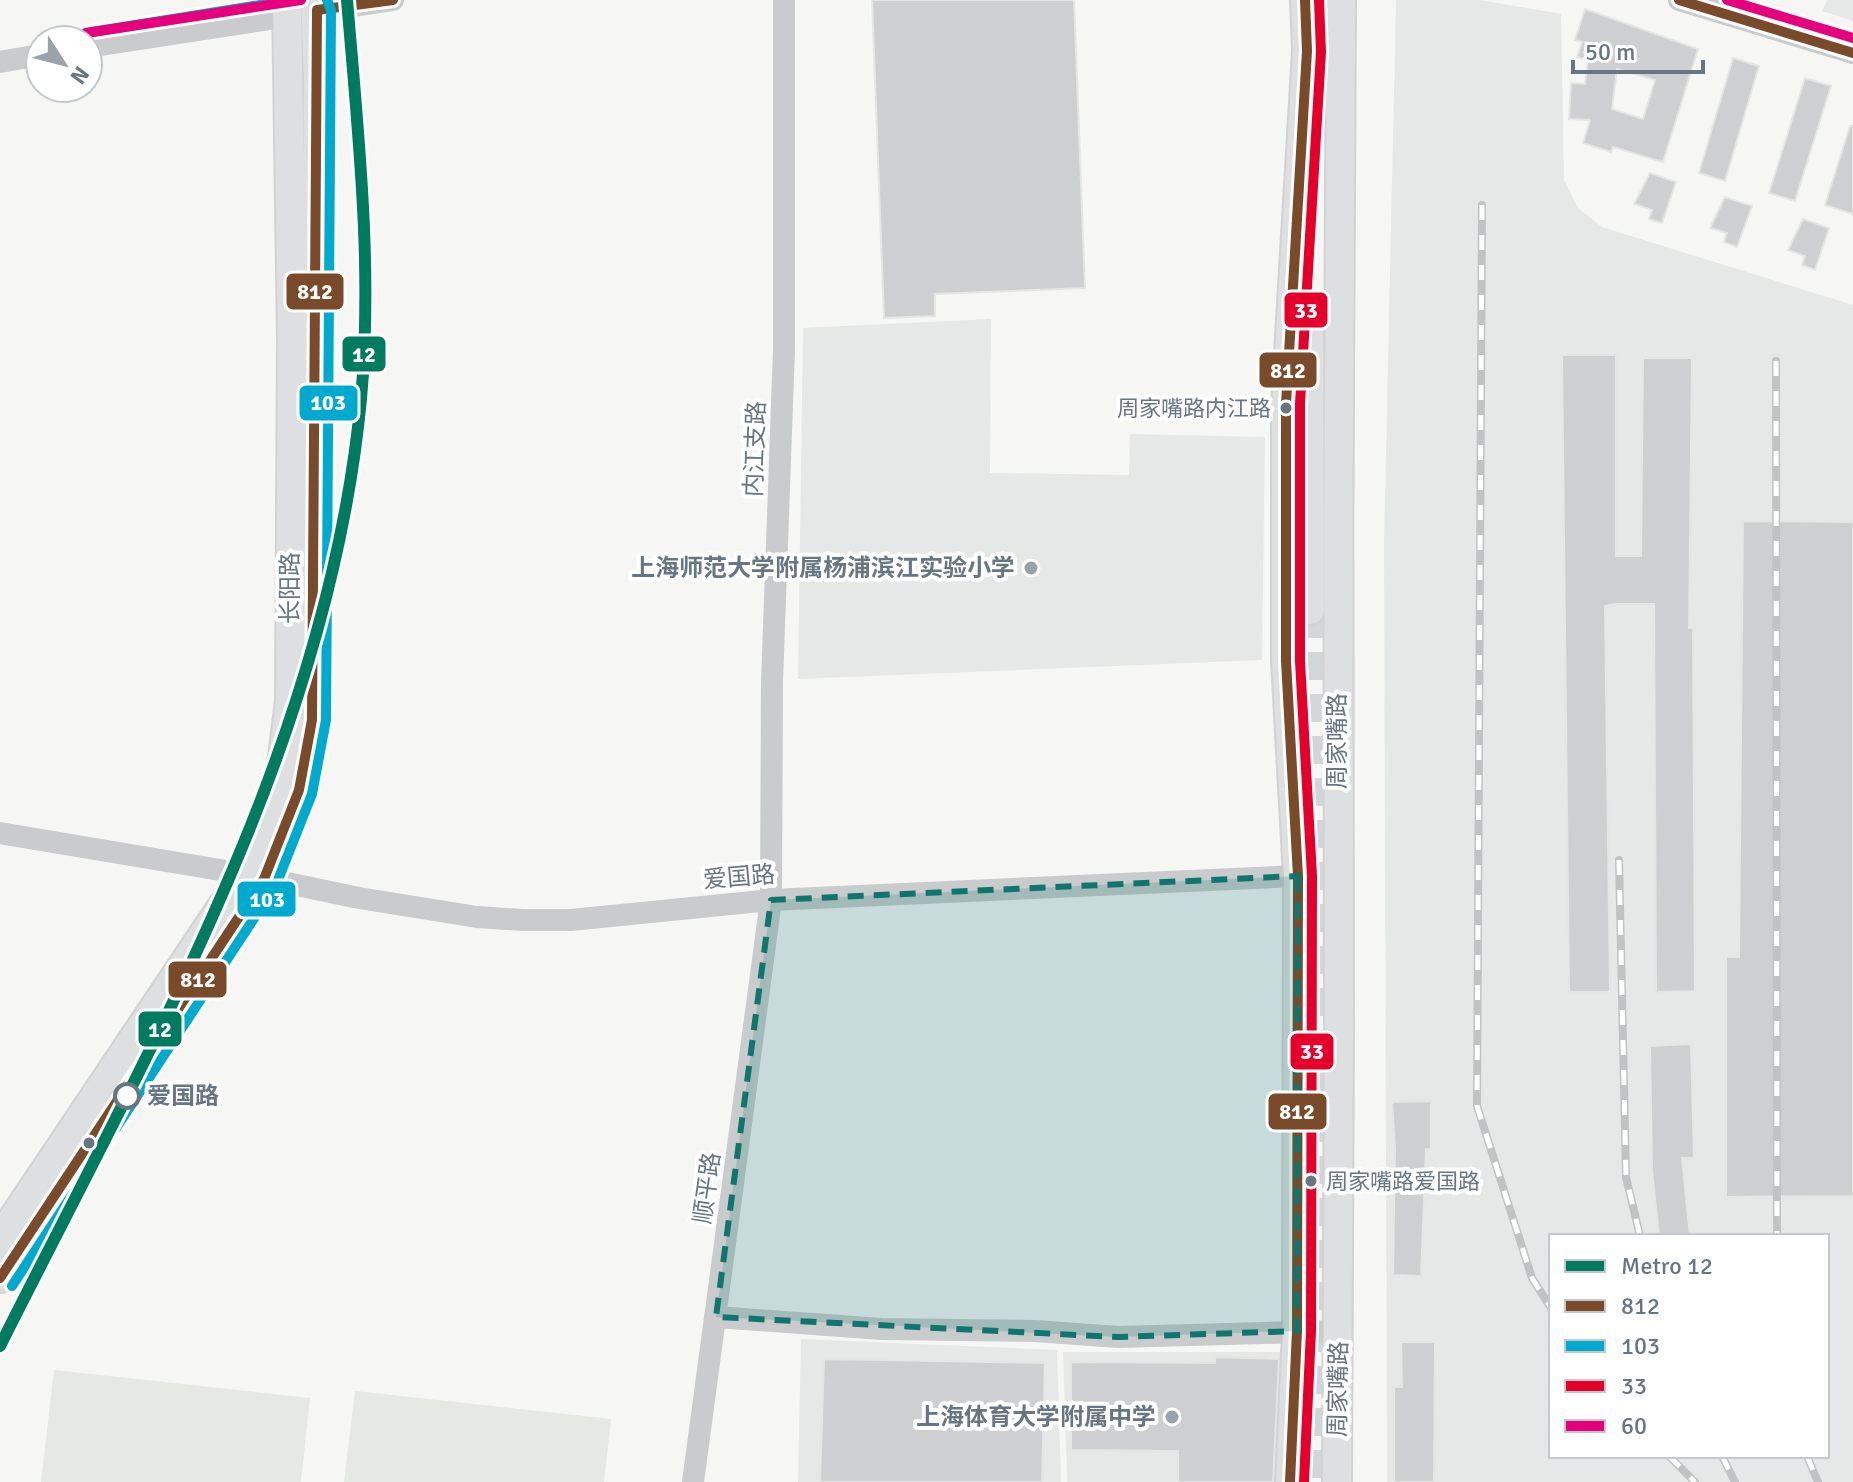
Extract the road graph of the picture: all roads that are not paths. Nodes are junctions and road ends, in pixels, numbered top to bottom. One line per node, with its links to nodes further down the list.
1 (393, 0): 6 (street)
2 (784, 0): 17 (street, 内江支路)
3 (1305, 0): 9 (main road, 周家嘴路)
4 (1341, 0): 13 (main road, 周家嘴路)
5 (1679, 0): 10 (street)
6 (316, 5): 7 (street); 15 (main road, 长阳路)
7 (287, 7): 8 (street); 15 (main road, 长阳路)
8 (104, 44)
9 (1307, 51): 13 (main road); 16 (main road, 周家嘴路)
10 (1853, 53)
11 (24, 58): 12 (street)
12 (0, 62)
13 (1324, 615): 20 (main road); 23 (main road, 周家嘴路)
14 (0, 833): 15 (street, 爱国路)
15 (254, 876): 17 (street, 爱国路); 18 (main road, 长阳路); 19 (main road, 长阳路)
16 (1298, 876): 17 (street, 爱国路); 22 (main road, 周家嘴路)
17 (771, 900): 21 (street, 顺平路)
18 (0, 1238)
19 (0, 1278)
20 (1325, 1297)
21 (716, 1317): 22 (street); 24 (street, 顺平路)
22 (1297, 1331): 23 (street); 25 (main road, 周家嘴路)
23 (1339, 1331): 26 (main road, 周家嘴路)
24 (693, 1482)
25 (1290, 1482)
26 (1337, 1482)

